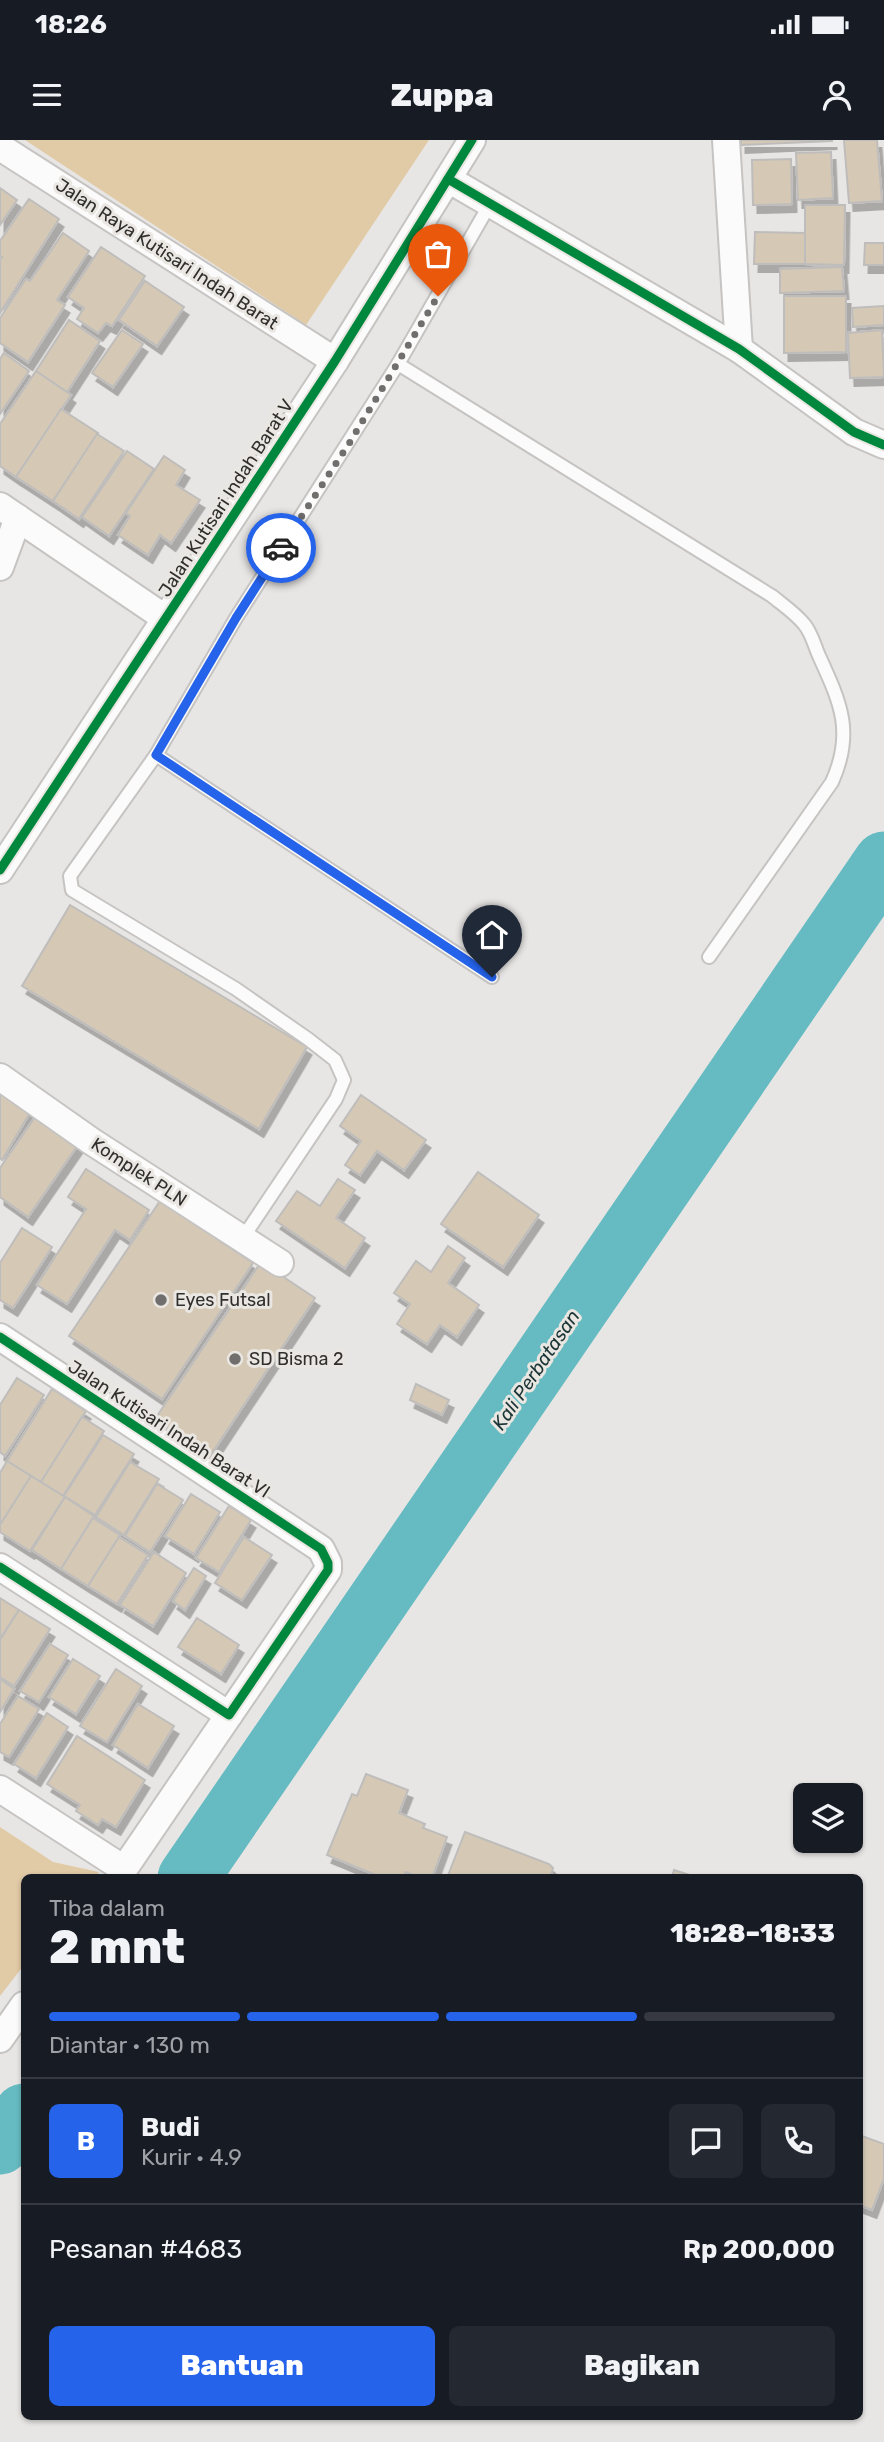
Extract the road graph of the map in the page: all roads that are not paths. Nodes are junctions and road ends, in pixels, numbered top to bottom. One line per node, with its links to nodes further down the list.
1 (472, 140): 4 (street, Jalan Kutisari Indah Barat V)
2 (726, 140): 6 (street)
3 (0, 147): 7 (street, Jalan Raya Kutisari Indah Barat)
4 (448, 179): 5 (street); 7 (street, Jalan Kutisari Indah Barat V)
5 (490, 204): 6 (street); 8 (lane)
6 (739, 349): 9 (street)
7 (335, 361): 12 (street, Jalan Kutisari Indah Barat V)
8 (398, 363): 13 (lane); 15 (lane)
9 (884, 445)
10 (9, 512): 11 (street); 12 (street)
11 (0, 566)
12 (165, 618): 14 (street, Jalan Kutisari Indah Barat V)
13 (156, 755): 16 (lane); 18 (lane)
14 (0, 870)
15 (709, 957)
16 (492, 977)
17 (0, 1077): 18 (street, Komplek PLN)
18 (242, 1239): 19 (street, Komplek PLN)
19 (280, 1263)
20 (0, 1336): 22 (street, Jalan Kutisari Indah Barat VI)
21 (0, 1567): 22 (street)
22 (229, 1715): 24 (street)
23 (0, 1789): 24 (street)
24 (121, 1873)
25 (21, 2009): 26 (street)
26 (0, 2039)

